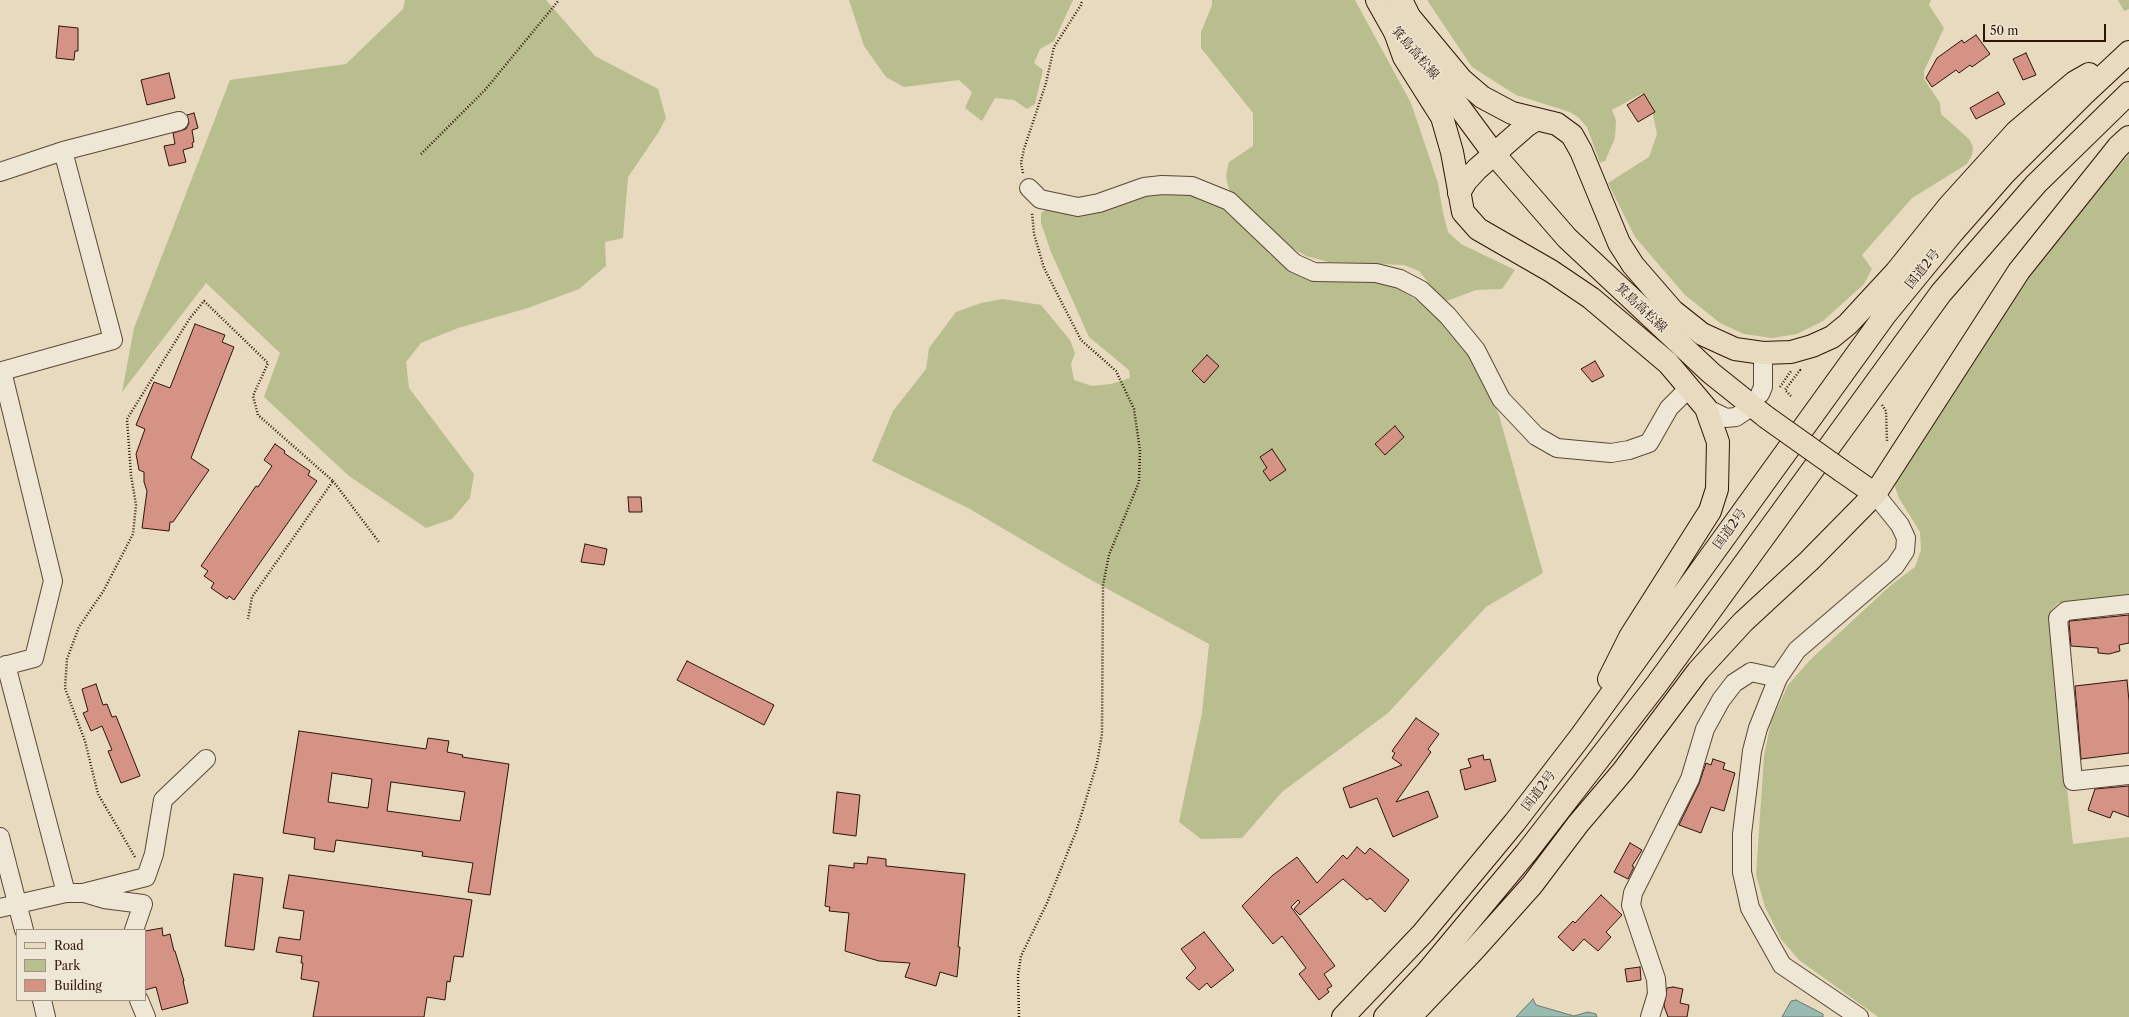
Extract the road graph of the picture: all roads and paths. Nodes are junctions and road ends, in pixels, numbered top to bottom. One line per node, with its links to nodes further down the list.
1 (559, 0): 15 (path)
2 (1082, 0): 18 (path)
3 (1377, 0): 6 (main road, 箕島高松線)
4 (1401, 0): 5 (main road, 箕島高松線)
5 (1412, 20): 9 (main road, 箕島高松線); 11 (main road)
6 (1394, 32): 9 (main road, 箕島高松線); 19 (main road)
7 (2129, 49): 20 (main road)
8 (2129, 52): 36 (main road, 国道2号)
9 (1443, 85): 16 (main road, 箕島高松線)
10 (2129, 93): 51 (main road)
11 (1537, 119): 16 (main road); 20 (main road)
12 (179, 121): 14 (street)
13 (2129, 137): 30 (main road)
14 (63, 151): 17 (street); 21 (street)
15 (421, 154)
16 (1494, 154): 19 (main road); 30 (main road, 箕島高松線, bridge)
17 (0, 172)
18 (1029, 188): 22 (street); 49 (path)
19 (1459, 193): 22 (main road)
20 (1763, 353): 23 (street)
21 (1, 367): 34 (street)
22 (1690, 387): 26 (main road)
23 (1768, 392): 24 (path)
24 (1791, 396)
25 (1882, 405): 28 (path)
26 (1706, 408): 27 (street); 36 (main road)
27 (1744, 410)
28 (1887, 447)
29 (333, 481): 31 (path); 33 (path); 40 (path)
30 (1875, 494): 35 (street); 52 (main road)
31 (379, 542)
32 (2129, 604): 38 (street)
33 (248, 619)
34 (3, 666): 41 (street)
35 (1778, 678): 53 (street); 54 (street)
36 (1581, 736): 50 (main road, 国道2号)
37 (206, 759): 40 (street)
38 (2129, 775)
39 (0, 837): 42 (street)
40 (146, 877): 41 (street)
41 (74, 893): 42 (street); 44 (street)
42 (8, 906): 43 (street)
43 (23, 929)
44 (134, 929)
45 (42, 1001): 47 (street)
46 (139, 1001): 48 (street)
47 (46, 1017)
48 (146, 1017)
49 (1019, 1017)
50 (1343, 1017)
51 (1385, 1017)
52 (1410, 1017)
53 (1650, 1017)
54 (1859, 1017)

